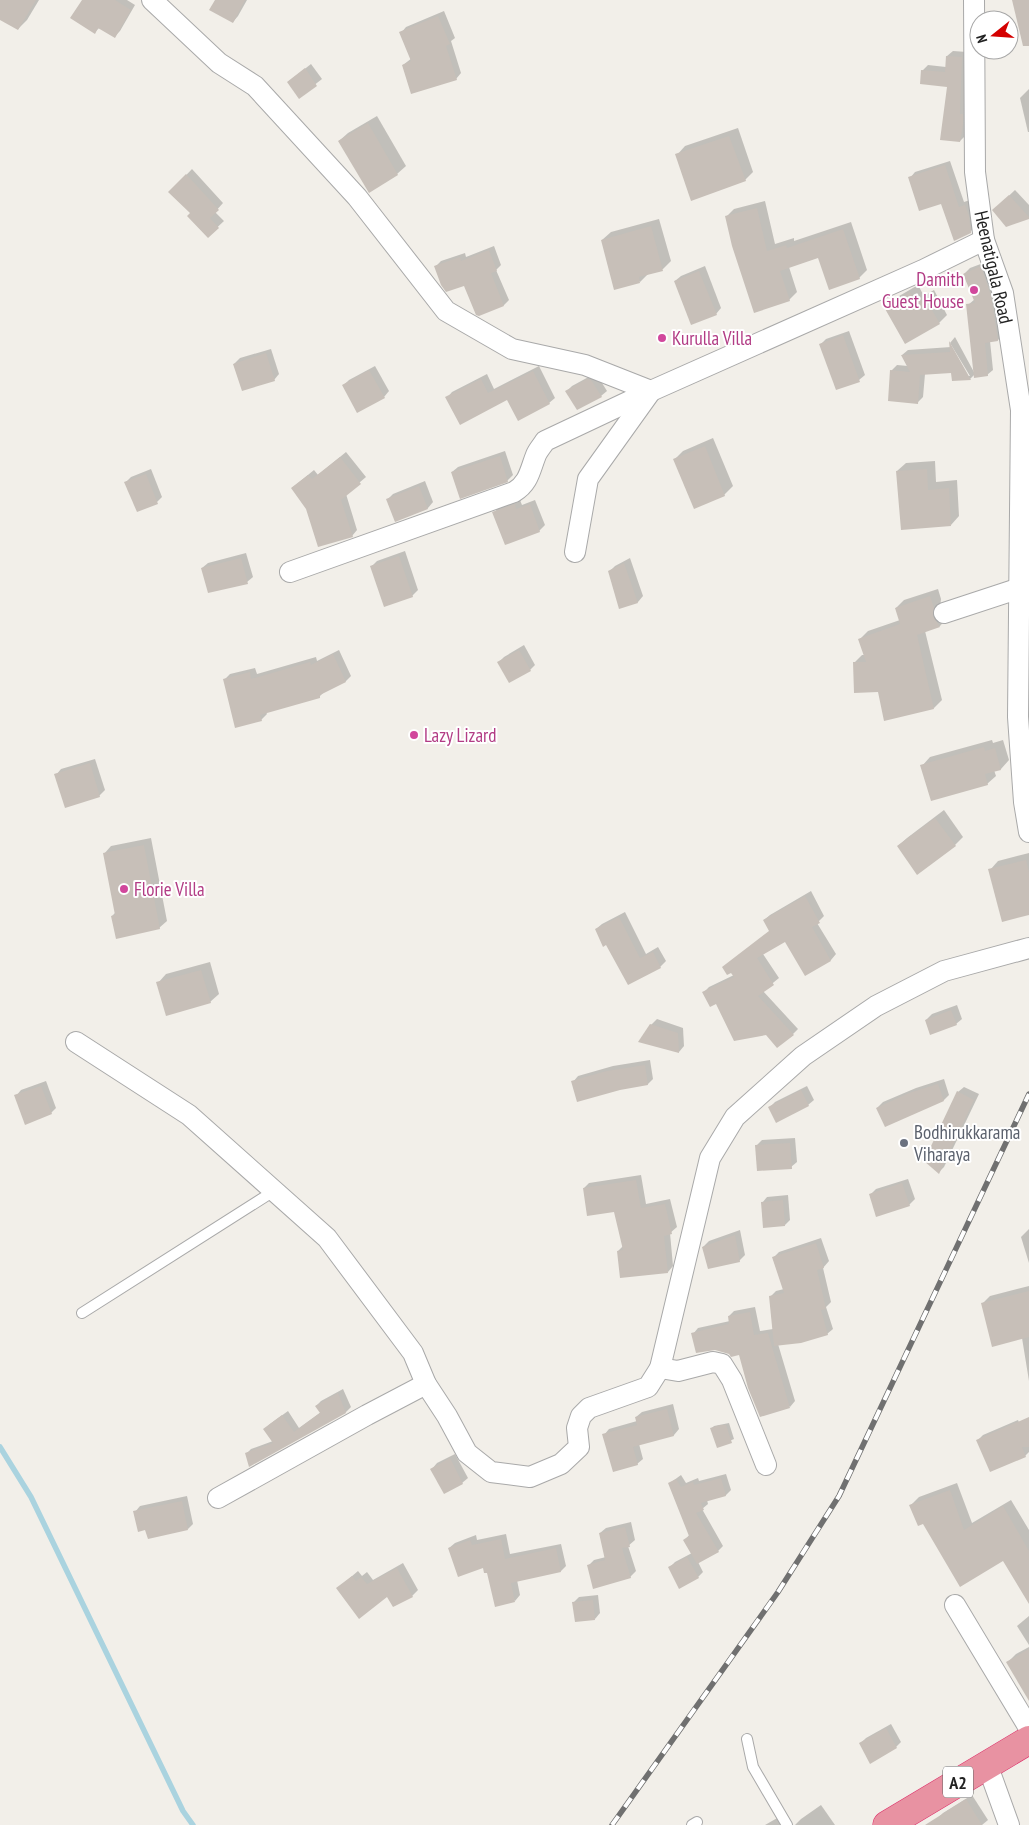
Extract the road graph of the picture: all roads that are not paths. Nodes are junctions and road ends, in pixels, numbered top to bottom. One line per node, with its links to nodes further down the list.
1 (152, 0): 4 (street)
2 (974, 0): 3 (street, Heenatigala Road)
3 (984, 240): 4 (street); 5 (street, Heenatigala Road)
4 (651, 391): 6 (street); 7 (street)
5 (1025, 409): 8 (street, Heenatigala Road)
6 (575, 552)
7 (290, 572)
8 (1020, 588): 9 (street); 10 (street, Heenatigala Road)
9 (944, 613)
10 (1029, 832)
11 (1029, 948): 15 (street)
12 (76, 1042): 13 (street)
13 (274, 1191): 14 (lane); 16 (street)
14 (82, 1314)
15 (660, 1368): 16 (street); 17 (street)
16 (426, 1384): 18 (street)
17 (766, 1465)
18 (218, 1498)
19 (955, 1605): 20 (street)
20 (1029, 1728)
21 (747, 1739): 24 (lane)
22 (1029, 1740): 23 (highway, A2)
23 (987, 1764): 25 (highway, A2); 26 (street)
24 (787, 1825)
25 (889, 1825)
26 (1009, 1825)

